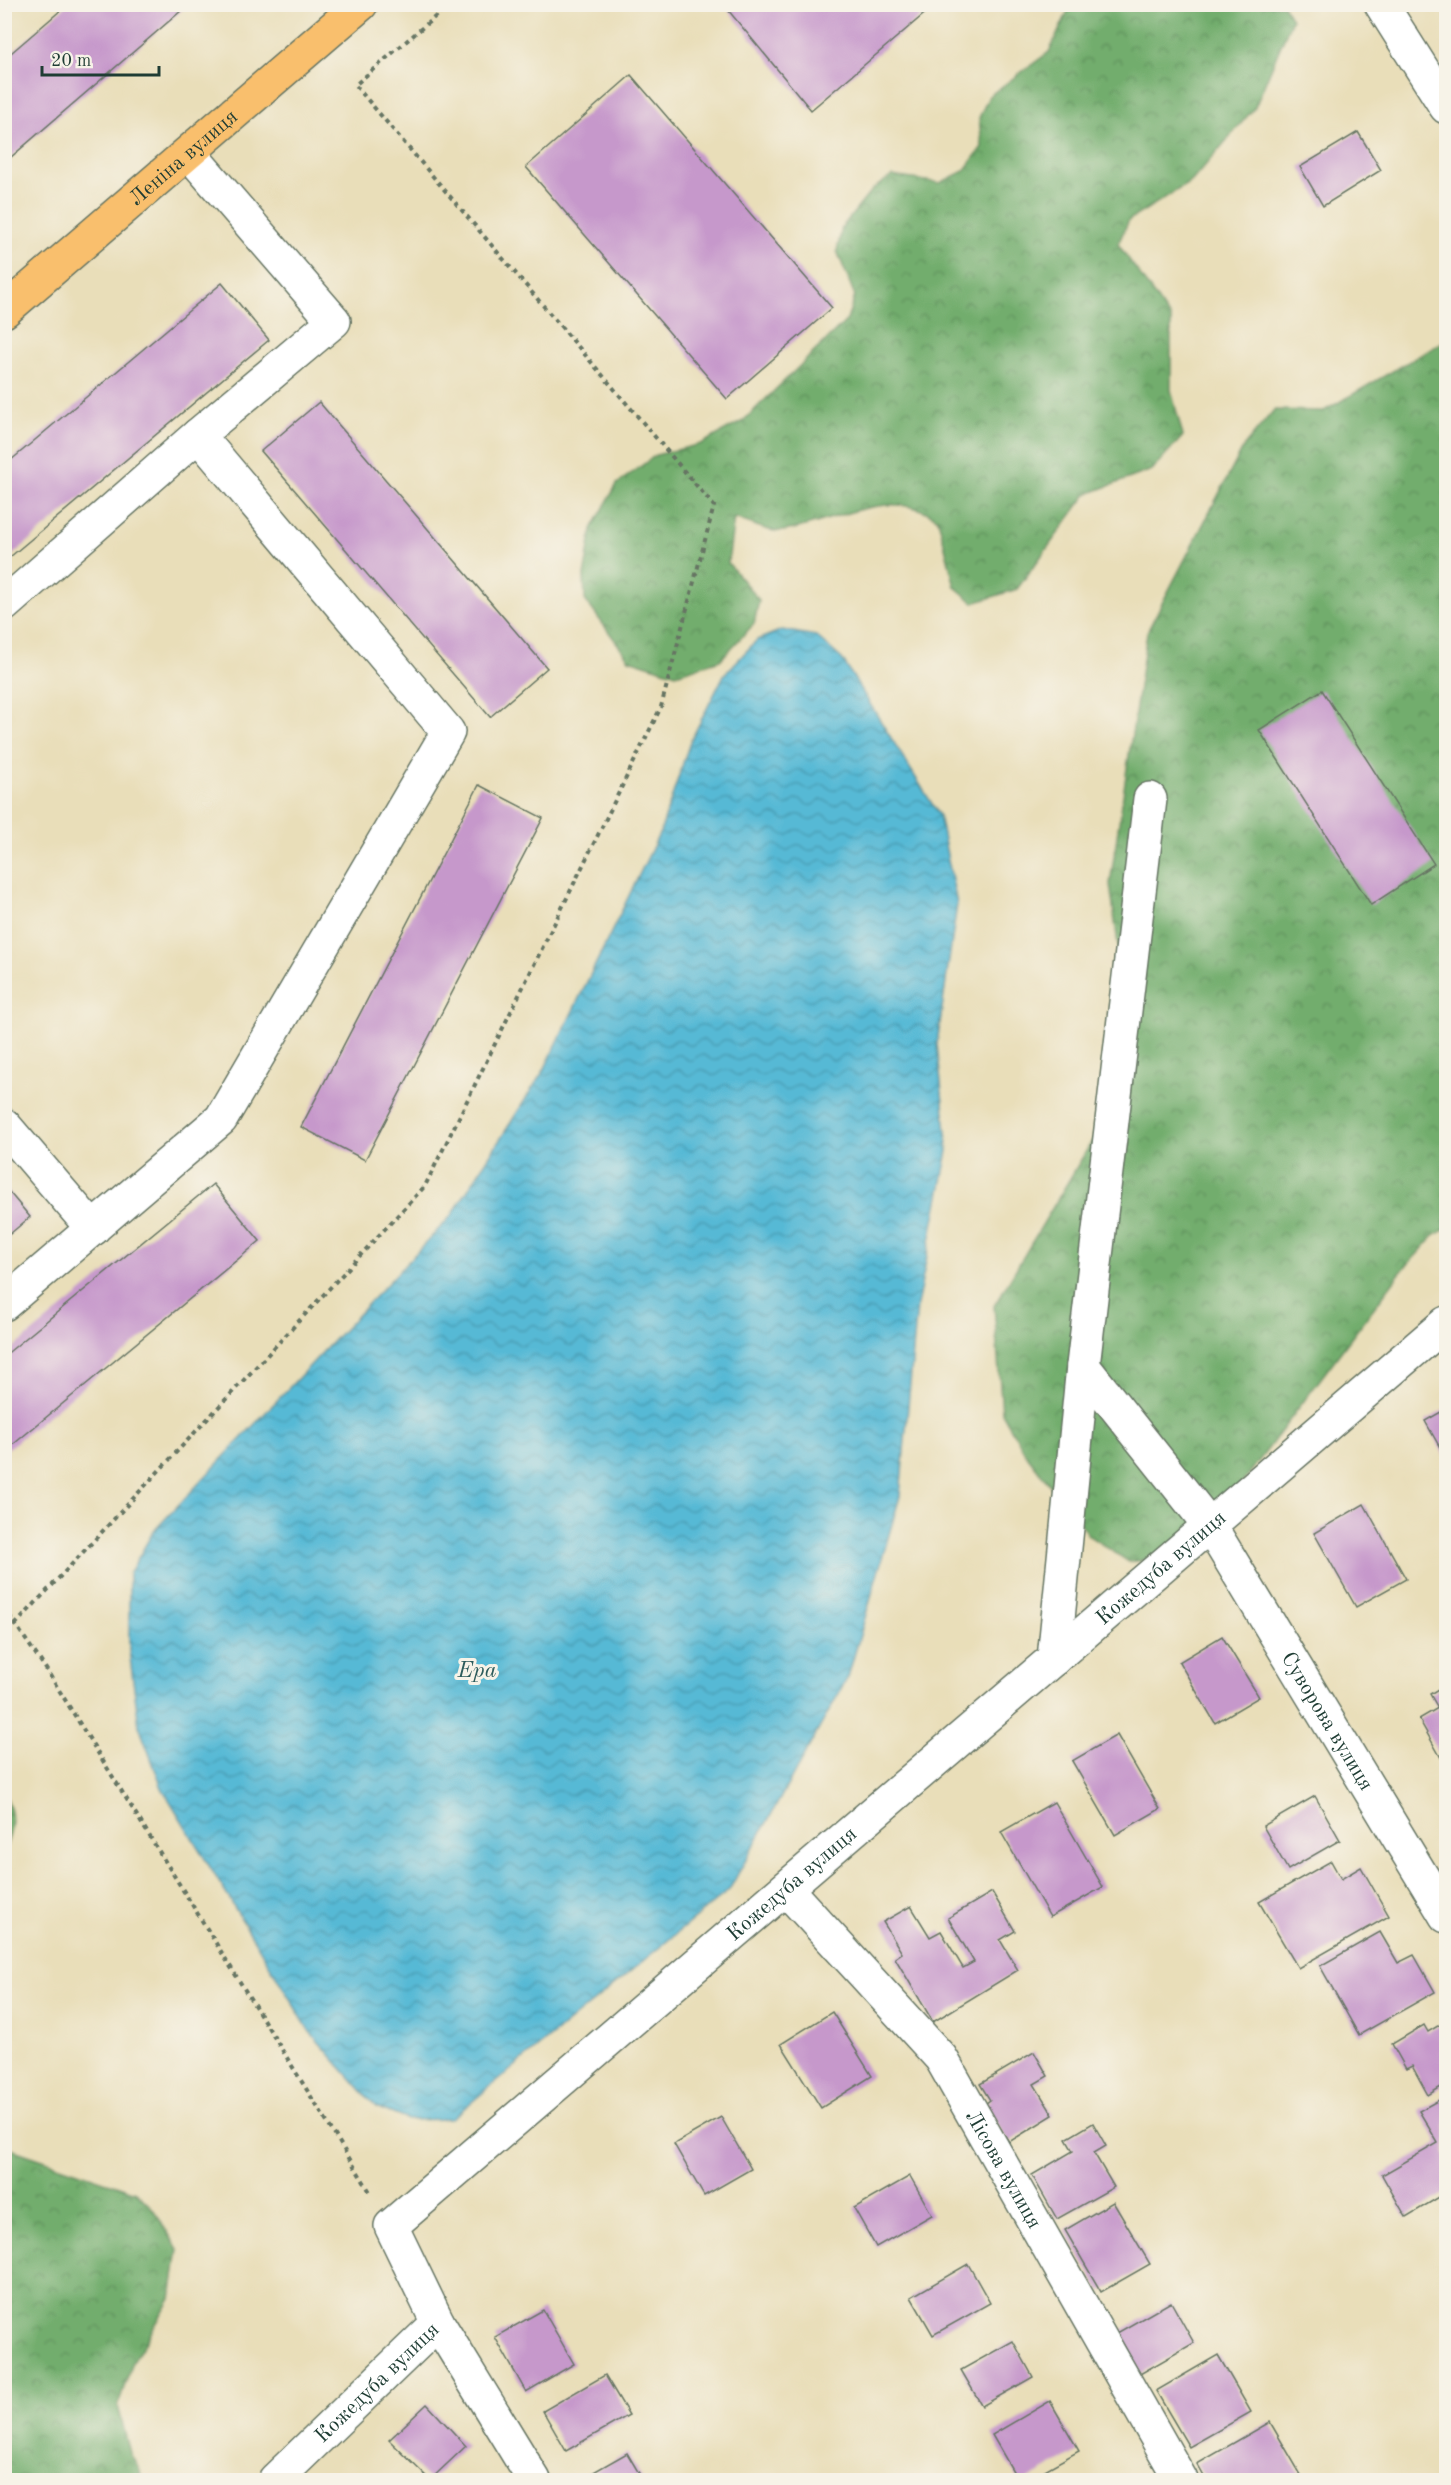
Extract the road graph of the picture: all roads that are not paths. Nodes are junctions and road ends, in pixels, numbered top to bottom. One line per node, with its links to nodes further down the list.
1 (361, 4): 4 (main road, Леніна вулиця)
2 (1381, 4): 3 (street)
3 (1446, 107)
4 (189, 153): 5 (main road, Леніна вулиця); 6 (street)
5 (4, 311)
6 (198, 435): 7 (street); 10 (street)
7 (4, 605)
8 (1150, 799): 13 (street)
9 (4, 1125): 10 (street)
10 (93, 1229): 11 (street)
11 (4, 1304)
12 (1446, 1323): 14 (street, Кожедуба вулиця)
13 (1083, 1366): 14 (street, Суворова вулиця); 15 (street)
14 (1210, 1526): 15 (street, Кожедуба вулиця); 17 (street, Суворова вулиця)
15 (1054, 1659): 16 (street, Кожедуба вулиця)
16 (786, 1889): 18 (street, Кожедуба вулиця); 21 (street, Лісова вулиця)
17 (1446, 1916)
18 (438, 2323): 19 (street, Кожедуба вулиця); 20 (street)
19 (274, 2481)
20 (534, 2481)
21 (1181, 2481)

